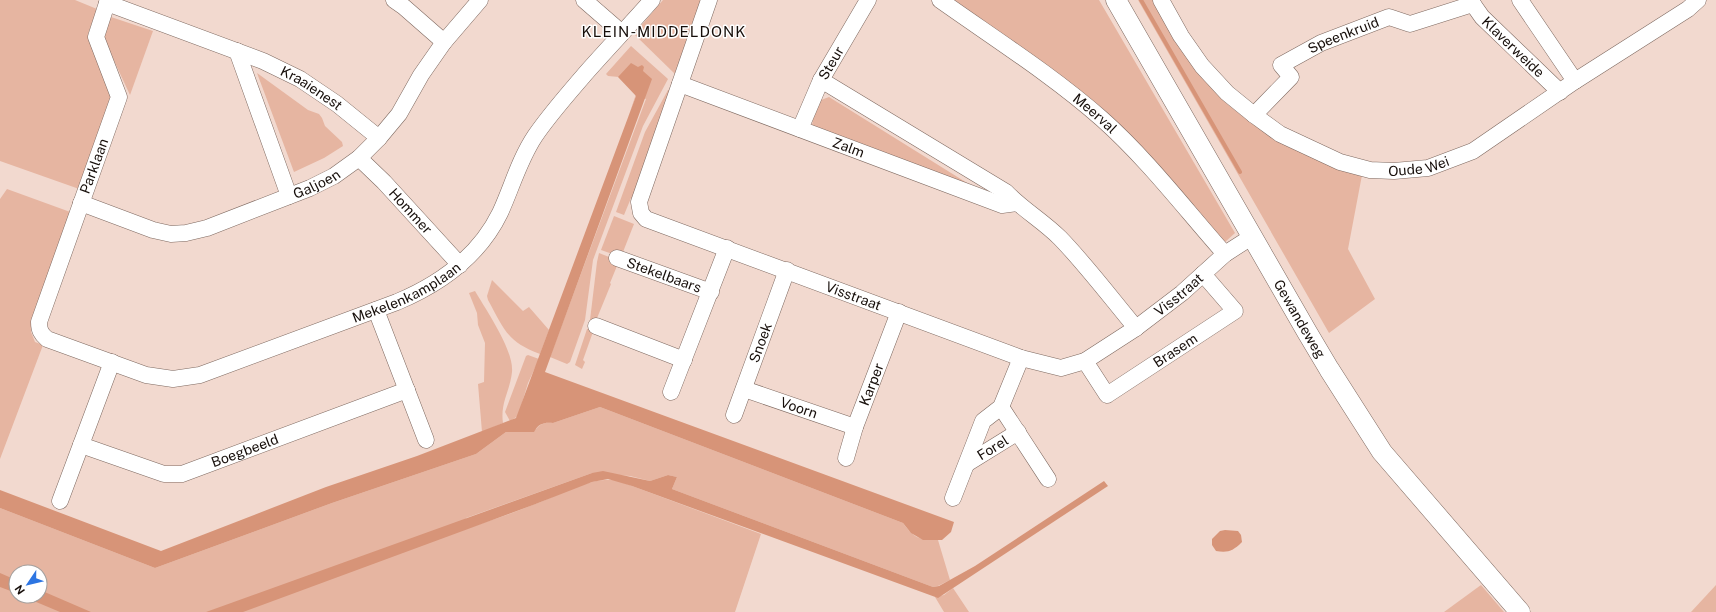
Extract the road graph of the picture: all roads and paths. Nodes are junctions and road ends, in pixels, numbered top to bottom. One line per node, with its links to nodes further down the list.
1 (394, 0): 15 (street)
2 (480, 0): 15 (street, Galjoen)
3 (584, 0): 14 (street)
4 (652, 0): 14 (street, Mekelenkamplaan)
5 (709, 0): 19 (street, Visstraat)
6 (868, 0): 17 (street, Steur)
7 (940, 0): 30 (street, Meerval)
8 (1116, 0): 28 (street, Gewandeweg)
9 (1161, 0): 21 (street, Oude Wei)
10 (1520, 0): 18 (street, Klaverweide)
11 (1698, 0): 18 (street, Oude Wei)
12 (107, 2): 16 (street, Kraaienest); 26 (street, Parklaan)
13 (1472, 2): 20 (street, Klaverweide); 21 (street, Speenkruid)
14 (622, 33): 32 (street, Mekelenkamplaan)
15 (444, 42): 23 (street, Galjoen)
16 (237, 50): 23 (street, Kraaienest); 25 (street)
17 (821, 80): 22 (street, Steur); 27 (street)
18 (1575, 81): 20 (street, Oude Wei)
19 (680, 84): 22 (street, Zalm); 29 (street, Visstraat)
20 (1560, 92): 21 (street, Oude Wei)
21 (1254, 115)
22 (800, 129): 27 (street, Zalm)
23 (379, 138): 24 (street, Galjoen)
24 (359, 158): 25 (street, Galjoen); 32 (street, Hommer)
25 (289, 196): 26 (street, Galjoen)
26 (81, 202): 40 (street, Parklaan)
27 (1016, 203): 39 (street)
28 (1253, 236): 30 (street, Visstraat); 59 (street, Gewandeweg)
29 (727, 248): 33 (street, Visstraat); 35 (street, Stekelbaars)
30 (1225, 254): 34 (street, Visstraat)
31 (617, 258): 35 (street, Stekelbaars)
32 (460, 265): 36 (street, Mekelenkamplaan)
33 (787, 270): 37 (street, Visstraat); 45 (street, Snoek)
34 (1203, 274): 39 (street, Visstraat); 43 (street, Brasem)
35 (711, 292): 42 (street, Stekelbaars)
36 (376, 310): 44 (street, Mekelenkamplaan); 46 (street)
37 (899, 312): 41 (street, Visstraat); 50 (street, Karper)
38 (596, 326): 42 (street)
39 (1136, 328): 43 (street, Visstraat)
40 (40, 332): 44 (street, Mekelenkamplaan)
41 (1021, 358): 43 (street, Visstraat); 48 (street, Forel)
42 (684, 360): 47 (street, Stekelbaars)
43 (1085, 361)
44 (112, 362): 53 (street)
45 (744, 389): 49 (street, Snoek); 50 (street, Voorn)
46 (407, 390): 52 (street); 53 (street, Boegbeeld)
47 (671, 392)
48 (1001, 407): 51 (street, Forel); 55 (street, Forel)
49 (734, 415)
50 (855, 427): 54 (street, Karper)
51 (1018, 432): 55 (street, Forel); 56 (street, Forel)
52 (426, 440)
53 (81, 445): 58 (street)
54 (846, 458)
55 (968, 463): 57 (street, Forel)
56 (1048, 479)
57 (953, 498)
58 (60, 501)
59 (1520, 612)

